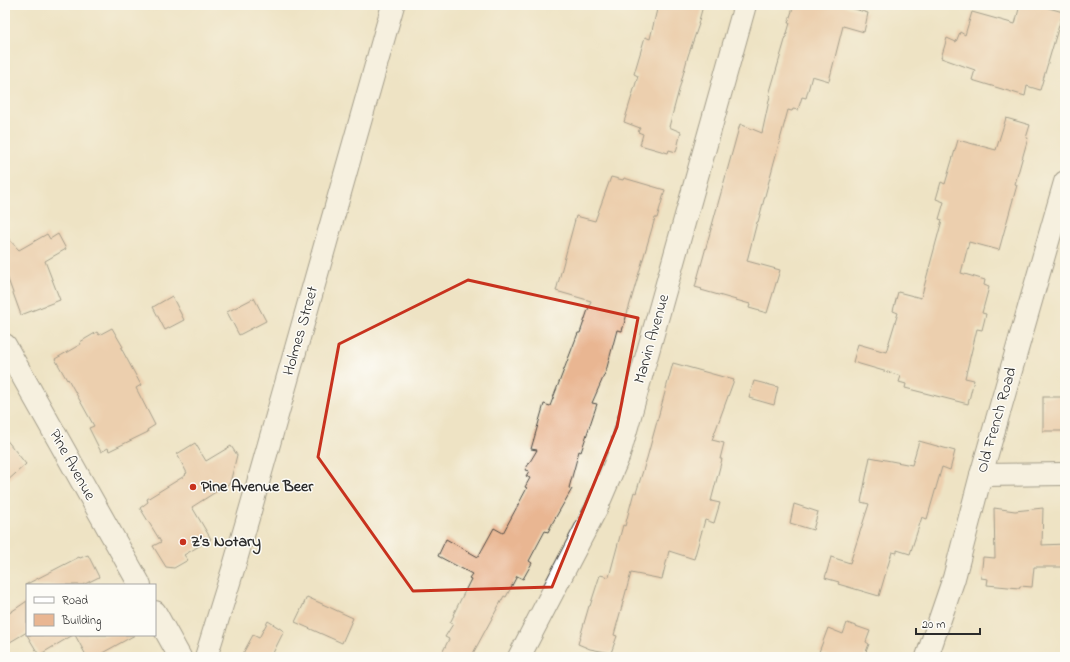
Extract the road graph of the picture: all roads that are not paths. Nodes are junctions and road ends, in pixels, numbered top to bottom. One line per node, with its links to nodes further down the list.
1 (393, 5): 10 (street, Holmes Street)
2 (745, 5): 11 (street, Marvin Avenue)
3 (1065, 182): 6 (street, Old French Road)
4 (5, 344): 7 (street, Pine Avenue)
5 (1065, 474): 6 (street)
6 (981, 475): 12 (street, Old French Road)
7 (139, 584)
8 (156, 614): 9 (street)
9 (180, 657)
10 (206, 657)
11 (519, 657)
12 (928, 657)

